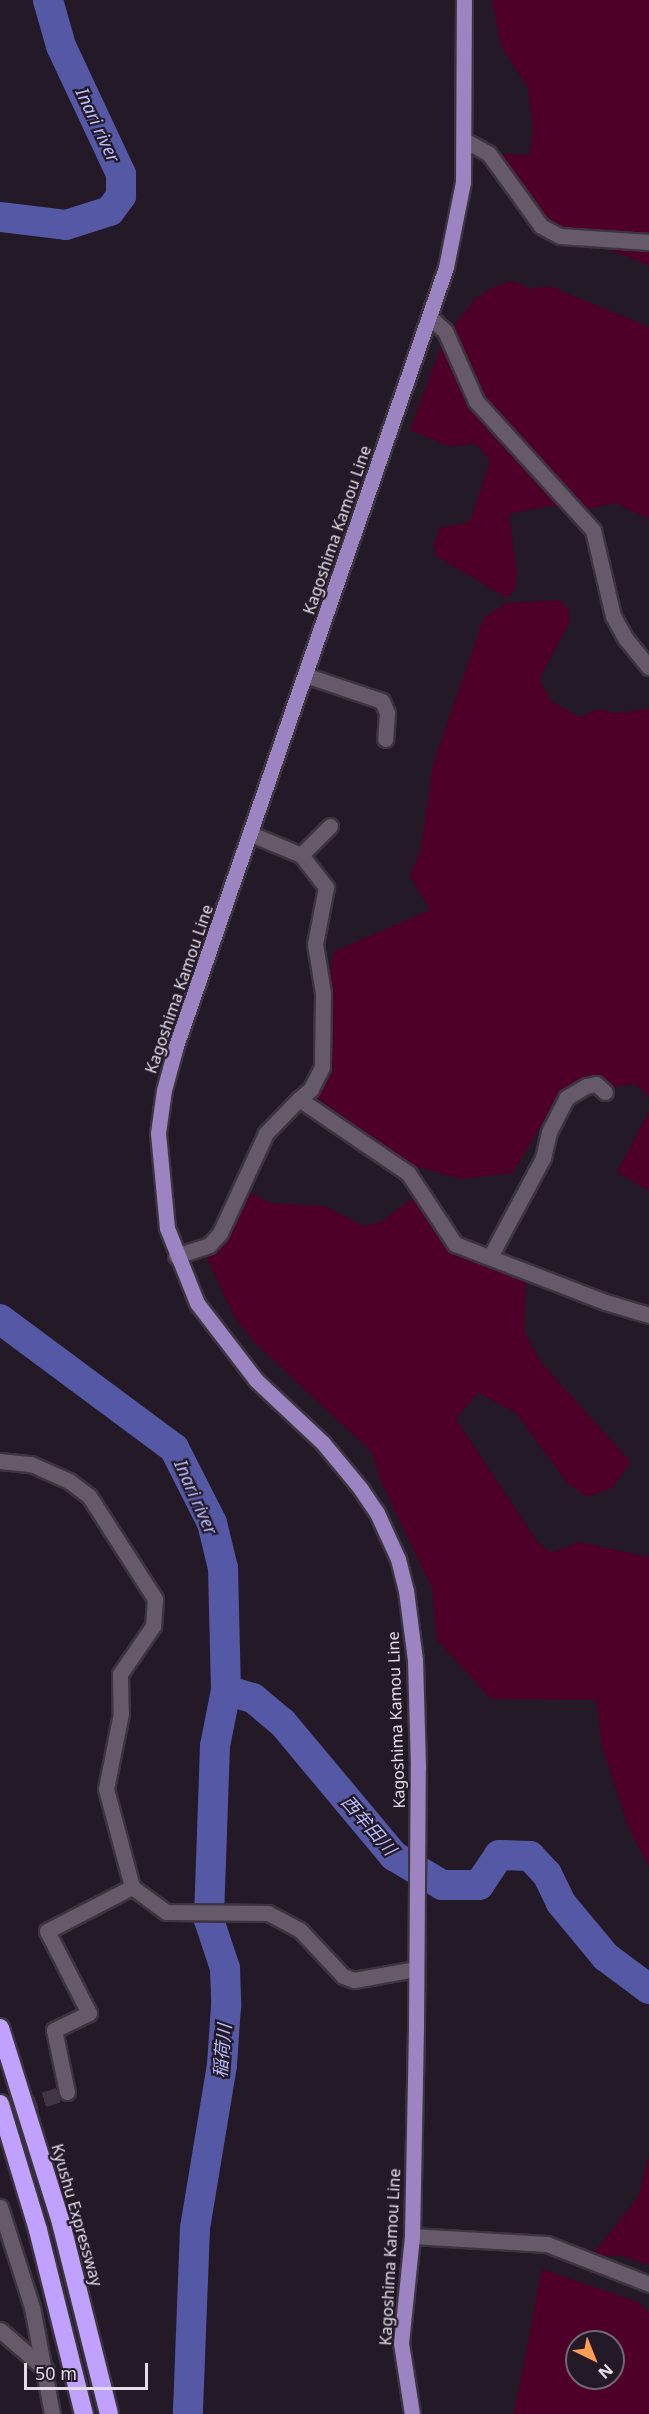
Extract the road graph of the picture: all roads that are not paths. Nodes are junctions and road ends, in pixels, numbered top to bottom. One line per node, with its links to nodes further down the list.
1 (464, 0): 2 (main road, Kagoshima Kamou Line)
2 (466, 141): 3 (street); 4 (main road, Kagoshima Kamou Line)
3 (649, 242)
4 (431, 318): 5 (street); 6 (main road, Kagoshima Kamou Line)
5 (649, 667)
6 (305, 675): 7 (street); 9 (main road, Kagoshima Kamou Line)
7 (385, 739)
8 (330, 826): 10 (street)
9 (251, 834): 10 (street); 14 (main road, Kagoshima Kamou Line)
10 (301, 855): 12 (street)
11 (605, 1092): 13 (street)
12 (299, 1099): 13 (street); 14 (street)
13 (491, 1255): 15 (street)
14 (176, 1256): 18 (main road, Kagoshima Kamou Line)
15 (649, 1315)
16 (0, 1461): 17 (street)
17 (132, 1887): 18 (street); 20 (street)
18 (416, 1969): 23 (main road, Kagoshima Kamou Line)
19 (0, 2028): 29 (highway, Kyushu Expressway)
20 (67, 2092)
21 (0, 2104): 28 (highway)
22 (0, 2207): 26 (street)
23 (412, 2236): 24 (street); 30 (main road, Kagoshima Kamou Line)
24 (649, 2284)
25 (0, 2330): 26 (street)
26 (46, 2370): 27 (street)
27 (52, 2414)
28 (84, 2414)
29 (109, 2414)
30 (412, 2414)

